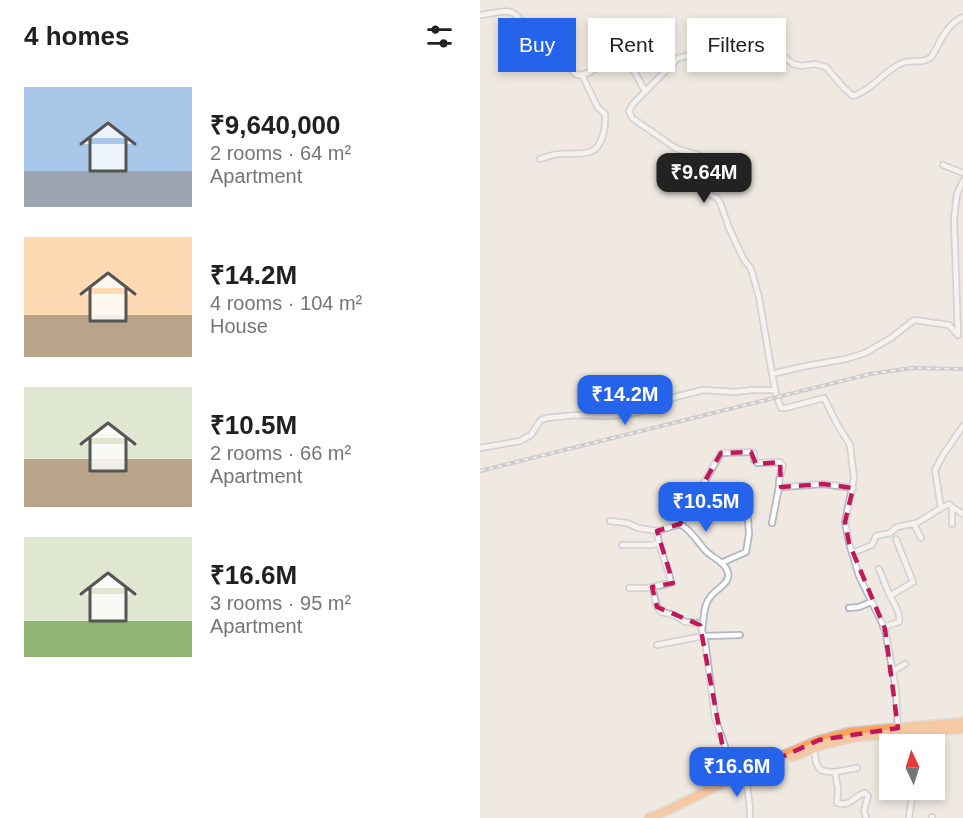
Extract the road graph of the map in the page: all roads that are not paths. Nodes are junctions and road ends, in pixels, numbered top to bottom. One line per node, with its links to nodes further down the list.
1 (480, 15): 3 (street)
2 (963, 17): 4 (street)
3 (582, 75): 4 (street); 5 (street)
4 (645, 91): 10 (street)
5 (540, 159)
6 (944, 165): 7 (street)
7 (963, 173)
8 (963, 181): 9 (street)
9 (961, 336): 10 (street)
10 (772, 374): 11 (street)
11 (775, 390): 13 (street); 15 (street)
12 (963, 426): 16 (street)
13 (480, 448)
14 (779, 487): 15 (street); 21 (street); 22 (street)
15 (853, 488): 30 (street)
16 (941, 507): 17 (street); 23 (street)
17 (952, 507): 18 (street); 24 (street)
18 (963, 514)
19 (748, 519): 31 (street)
20 (610, 521): 25 (street)
21 (772, 523)
22 (680, 524): 25 (street); 31 (street)
23 (914, 524): 26 (street); 30 (street)
24 (952, 524)
25 (657, 531): 28 (street)
26 (921, 538)
27 (896, 539): 35 (street)
28 (658, 543): 29 (street); 33 (street)
29 (621, 545)
30 (852, 553): 36 (street)
31 (721, 563): 39 (street)
32 (879, 569): 35 (street)
33 (652, 587): 34 (street); 39 (street)
34 (628, 588)
35 (890, 596): 38 (street)
36 (871, 602): 37 (street); 38 (street)
37 (849, 608)
38 (884, 627): 43 (street)
39 (703, 634): 40 (street); 41 (street); 52 (street)
40 (740, 635)
41 (657, 645)
42 (905, 664): 43 (street)
43 (892, 672): 46 (street)
44 (963, 722): 46 (highway)
45 (963, 729): 46 (highway)
46 (897, 731): 47 (street); 48 (highway); 52 (highway)
47 (897, 734)
48 (814, 748): 50 (street); 51 (highway)
49 (857, 768): 50 (street)
50 (835, 772): 57 (street)
51 (746, 778): 55 (highway); 56 (street)
52 (729, 781): 54 (highway)
53 (912, 800): 58 (street)
54 (649, 818)
55 (664, 818)
56 (750, 818)
57 (866, 818)
58 (909, 818)

